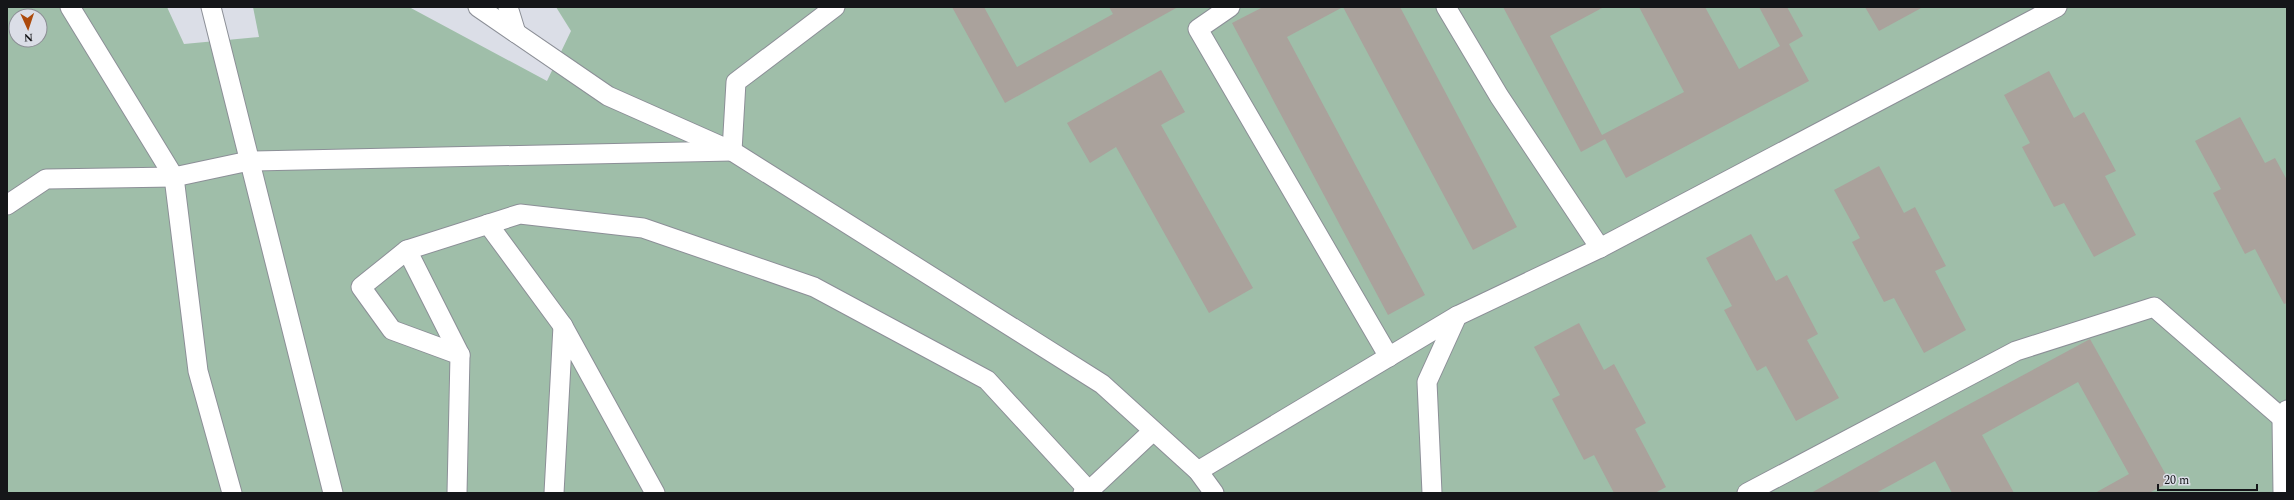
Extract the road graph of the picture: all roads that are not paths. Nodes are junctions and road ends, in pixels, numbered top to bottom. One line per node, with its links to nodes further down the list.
1 (70, 7): 12 (lane)
2 (211, 7): 11 (lane)
3 (478, 7): 9 (lane)
4 (508, 7): 9 (lane)
5 (835, 7): 10 (lane)
6 (1230, 7): 22 (lane)
7 (1446, 7): 17 (lane)
8 (2057, 7): 17 (lane)
9 (516, 33): 10 (lane)
10 (732, 151): 11 (lane); 24 (lane)
11 (249, 161): 12 (lane); 28 (lane)
12 (174, 177): 13 (lane); 27 (lane)
13 (46, 179): 14 (lane); 15 (lane)
14 (7, 191)
15 (7, 205)
16 (488, 224): 18 (lane); 20 (lane); 26 (lane)
17 (1600, 248): 19 (lane)
18 (407, 250): 21 (lane); 21 (lane)
19 (1457, 316): 22 (lane); 33 (lane)
20 (563, 326): 30 (lane); 31 (lane)
21 (460, 355): 29 (lane)
22 (1389, 357): 25 (lane)
23 (2284, 414): 34 (lane); 35 (lane)
24 (1154, 431): 25 (lane); 26 (lane)
25 (1198, 470): 32 (lane)
26 (1088, 492)
27 (232, 493)
28 (333, 493)
29 (457, 493)
30 (554, 493)
31 (655, 493)
32 (1214, 493)
33 (1432, 493)
34 (1747, 493)
35 (2283, 493)

